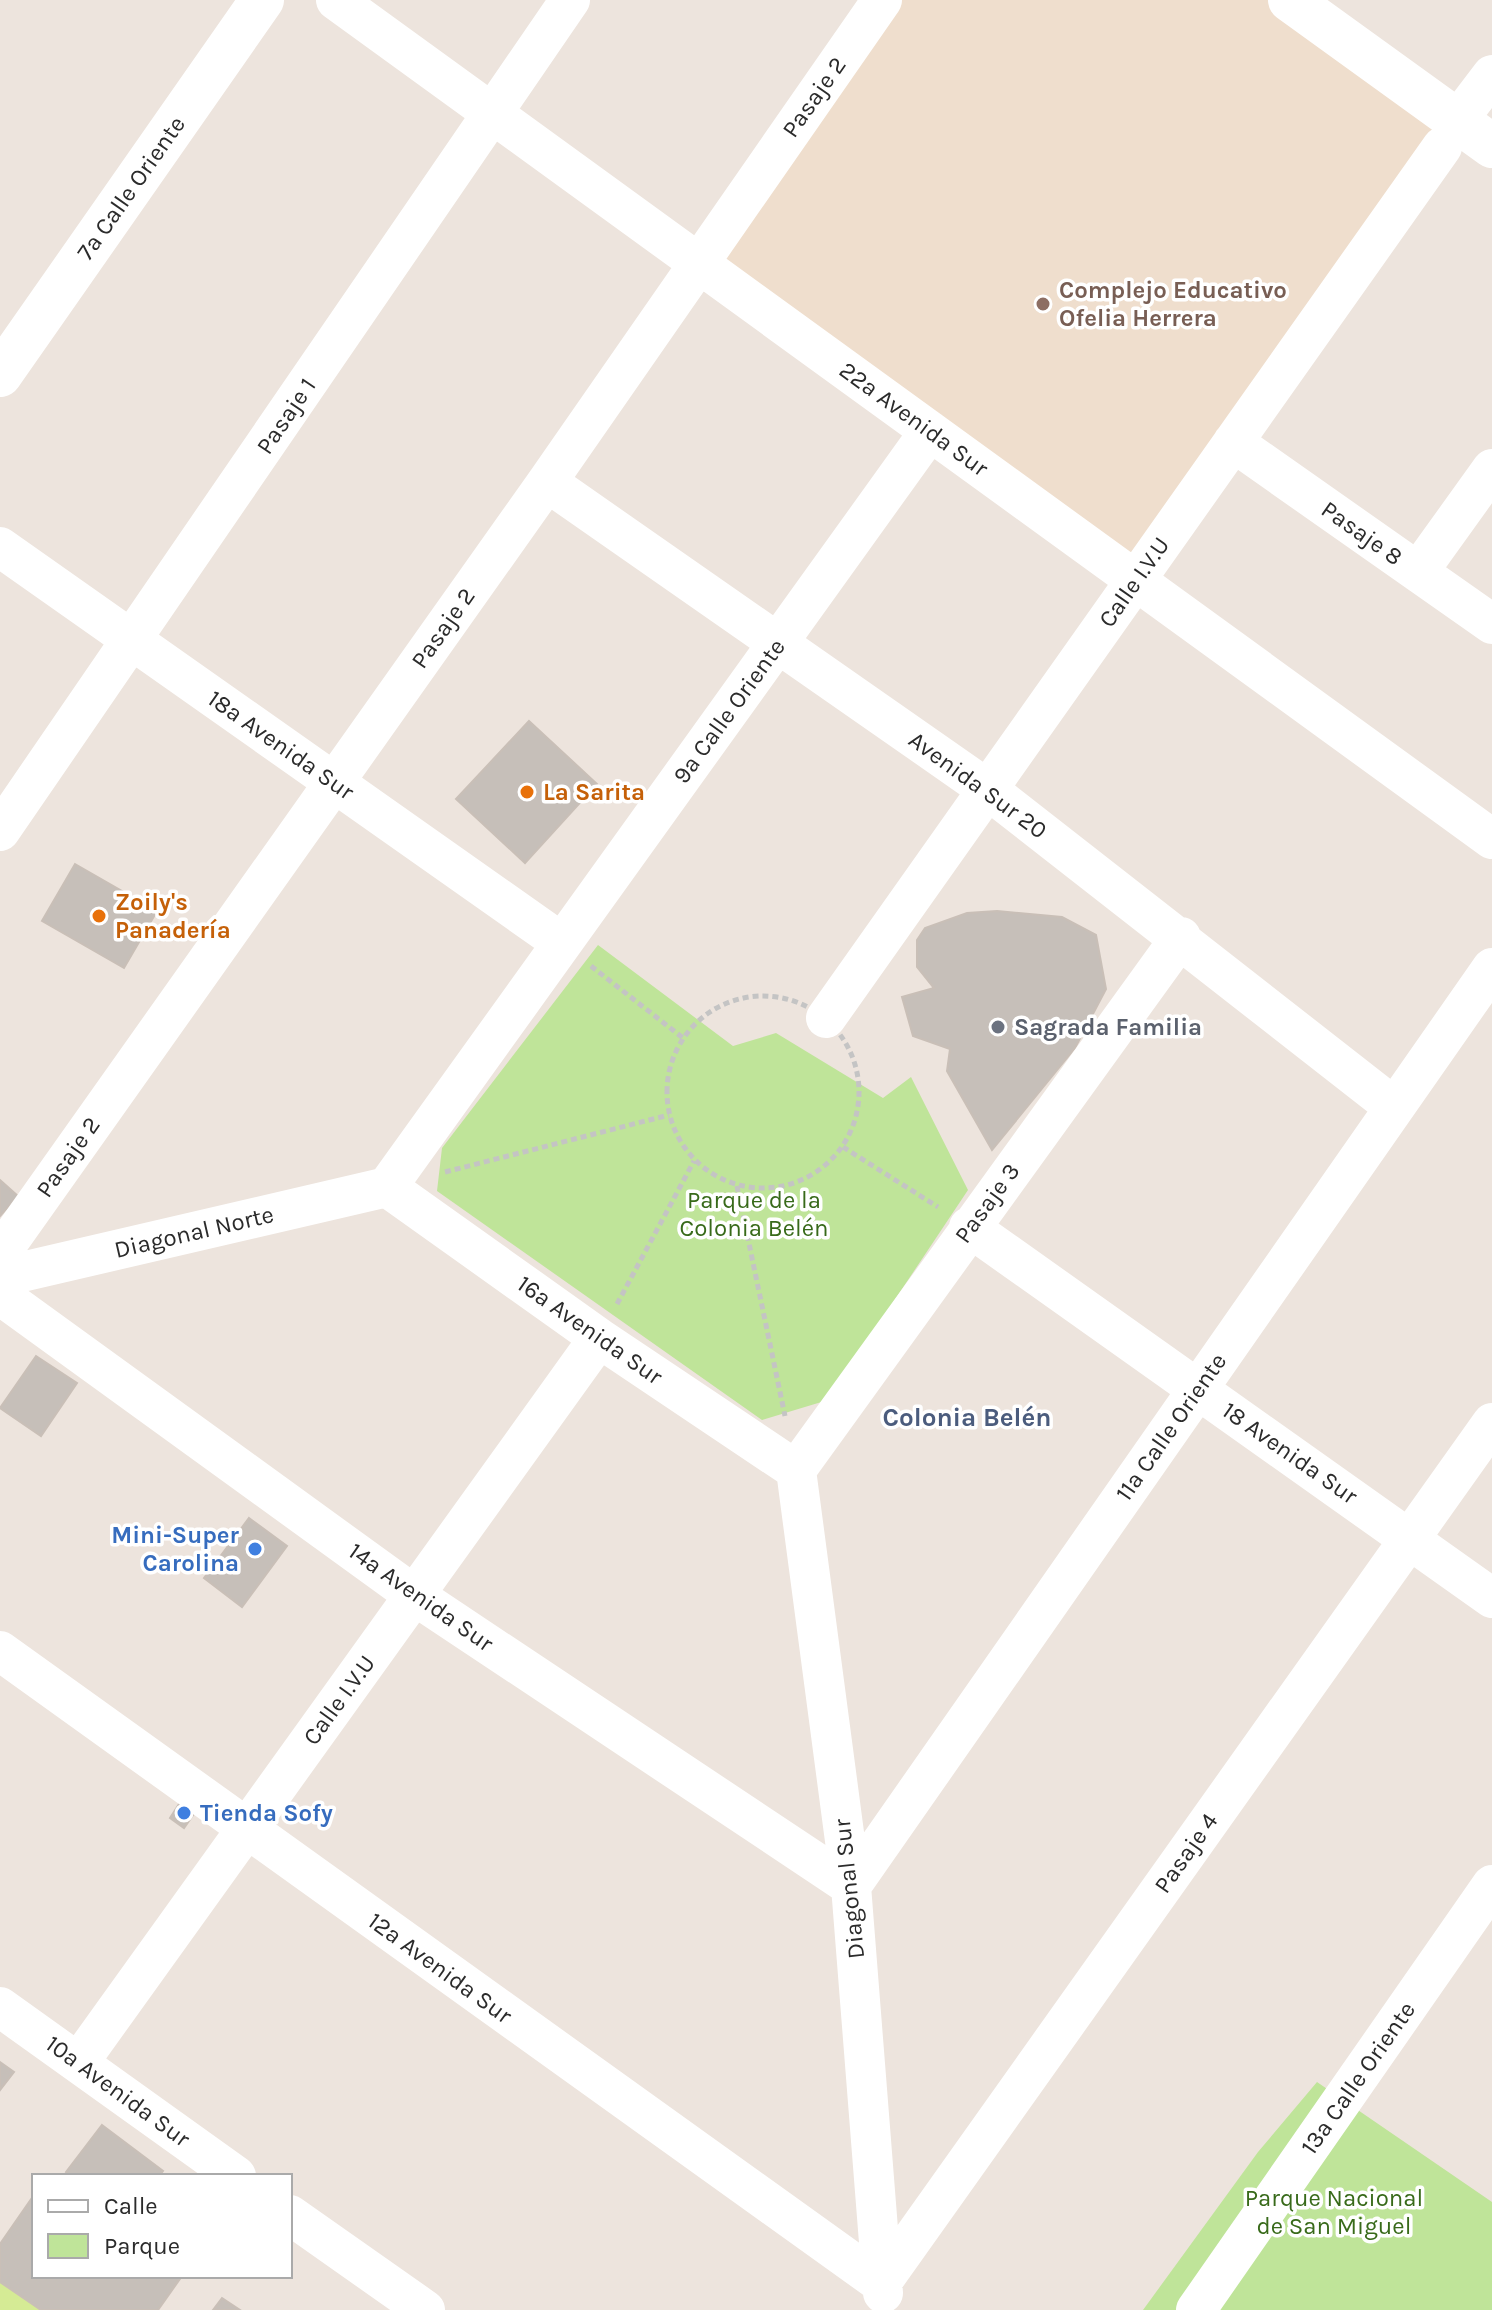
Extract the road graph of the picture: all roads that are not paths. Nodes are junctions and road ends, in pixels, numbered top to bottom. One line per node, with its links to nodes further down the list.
1 (262, 0): 11 (street, 7a Calle Oriente)
2 (336, 0): 7 (street, 22a Avenida Sur)
3 (570, 0): 7 (street, Pasaje 1)
4 (882, 0): 10 (street, Pasaje 2)
5 (1290, 0): 8 (street)
6 (1492, 75): 8 (street, Calle I.V.U)
7 (492, 113): 10 (street, 22a Avenida Sur); 20 (street, Pasaje 1)
8 (1450, 134): 9 (street); 13 (street, Calle I.V.U)
9 (1492, 146)
10 (699, 263): 12 (street, 22a Avenida Sur); 15 (street, Pasaje 2)
11 (0, 375)
12 (930, 431): 18 (street, 22a Avenida Sur); 21 (street, 9a Calle Oriente)
13 (1233, 442): 17 (street, Pasaje 8); 18 (street, Calle I.V.U)
14 (1492, 469): 17 (street)
15 (547, 482): 21 (street, Avenida Sur 20); 22 (street, Pasaje 2)
16 (0, 547): 20 (street, 18a Avenida Sur)
17 (1418, 572): 19 (street, Pasaje 8)
18 (1135, 580): 23 (street, Calle I.V.U); 25 (street, 22a Avenida Sur)
19 (1492, 624)
20 (134, 640): 22 (street, 18a Avenida Sur); 24 (street, Pasaje 1)
21 (778, 643): 23 (street, Avenida Sur 20); 27 (street, 9a Calle Oriente)
22 (334, 782): 27 (street, 18a Avenida Sur); 33 (street, Pasaje 2)
23 (987, 789): 26 (street, Avenida Sur 20); 29 (street, Calle I.V.U)
24 (0, 831)
25 (1492, 839)
26 (1181, 937): 30 (street, Avenida Sur 20); 32 (street, Pasaje 3)
27 (562, 943): 31 (street, 9a Calle Oriente)
28 (1492, 968): 30 (street, 11a Calle Oriente)
29 (826, 1018)
30 (1394, 1107): 37 (street, 11a Calle Oriente)
31 (387, 1187): 34 (street, Diagonal Norte); 36 (street, 16a Avenida Sur)
32 (969, 1227): 37 (street, 18 Avenida Sur); 39 (street, Pasaje 3)
33 (0, 1254)
34 (0, 1277)
35 (0, 1295): 41 (street, 14a Avenida Sur)
36 (599, 1338): 39 (street, 16a Avenida Sur); 41 (street, Calle I.V.U)
37 (1198, 1388): 40 (street, 18 Avenida Sur); 46 (street, 11a Calle Oriente)
38 (1492, 1423): 40 (street, Pasaje 4)
39 (796, 1470): 46 (street, Diagonal Sur)
40 (1410, 1538): 42 (street, 18 Avenida Sur); 51 (street, Pasaje 4)
41 (414, 1595): 44 (street, Calle I.V.U); 46 (street, 14a Avenida Sur)
42 (1492, 1598)
43 (0, 1651): 44 (street, 12a Avenida Sur)
44 (246, 1829): 48 (street, Calle I.V.U); 51 (street, 12a Avenida Sur)
45 (1492, 1885): 53 (street, 13a Calle Oriente)
46 (851, 1886): 51 (street, Diagonal Sur)
47 (0, 2007): 48 (street, 10a Avenida Sur)
48 (79, 2062): 49 (street, 10a Avenida Sur)
49 (233, 2174)
50 (292, 2216): 52 (street)
51 (883, 2296)
52 (425, 2310)
53 (1196, 2310)

